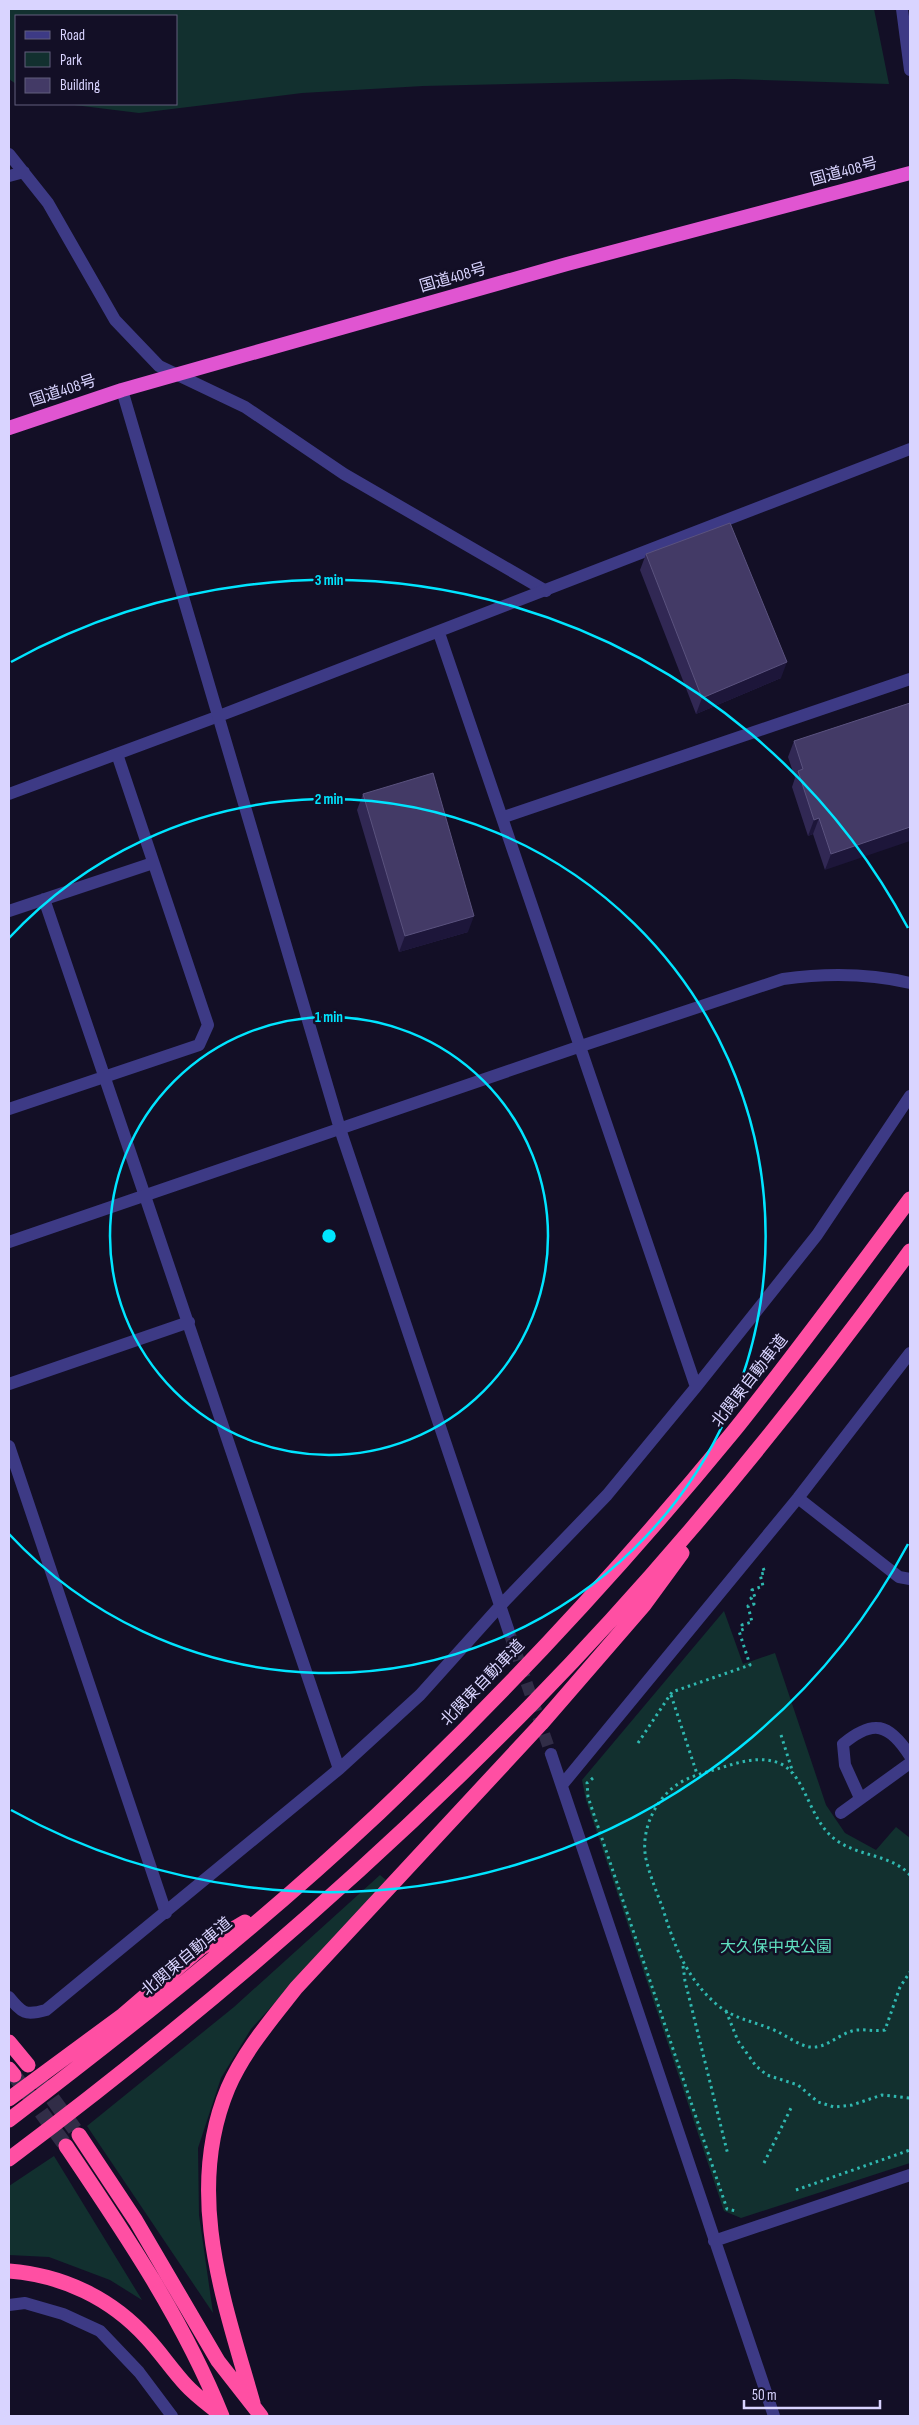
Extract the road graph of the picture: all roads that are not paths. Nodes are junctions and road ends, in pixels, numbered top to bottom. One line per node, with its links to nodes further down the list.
1 (902, 9): 2 (street)
2 (910, 70)
3 (9, 154): 4 (street)
4 (24, 172): 6 (street); 7 (street)
5 (910, 173): 7 (highway, 国道408号)
6 (9, 176)
7 (177, 375): 8 (highway, 国道408号); 11 (street)
8 (122, 390): 9 (highway, 国道408号); 14 (street)
9 (9, 428)
10 (910, 449): 11 (street)
11 (546, 591): 12 (street)
12 (439, 633): 14 (street); 17 (street)
13 (910, 679): 17 (street)
14 (219, 716): 15 (street); 26 (street)
15 (117, 754): 16 (street); 18 (street)
16 (9, 794)
17 (504, 817): 22 (street)
18 (153, 862): 19 (street); 23 (street)
19 (44, 899): 20 (street); 23 (street)
20 (9, 911)
21 (910, 983): 22 (street)
22 (581, 1046): 26 (street); 34 (street)
23 (105, 1077): 25 (street); 27 (street)
24 (910, 1096): 34 (street)
25 (9, 1109)
26 (340, 1129): 27 (street); 39 (street)
27 (145, 1196): 29 (street); 31 (street)
28 (910, 1199): 48 (highway, 北関東自動車道)
29 (9, 1242)
30 (910, 1250): 36 (highway)
31 (189, 1322): 33 (street); 44 (street)
32 (910, 1353): 37 (street)
33 (9, 1384)
34 (696, 1387): 39 (street)
35 (9, 1446): 49 (street)
36 (753, 1455): 57 (highway); 62 (highway)
37 (798, 1498): 38 (street); 45 (street)
38 (910, 1579)
39 (500, 1606): 40 (street); 44 (street)
40 (510, 1632)
41 (551, 1754): 45 (street)
42 (910, 1756): 46 (street)
43 (910, 1762): 46 (street)
44 (340, 1769): 49 (street)
45 (562, 1785): 59 (street)
46 (860, 1798): 47 (street)
47 (841, 1813)
48 (284, 1898): 53 (highway); 54 (highway, 北関東自動車道)
49 (166, 1913): 50 (street)
50 (9, 1996)
51 (9, 2042): 52 (highway)
52 (28, 2065)
53 (9, 2099)
54 (9, 2120)
55 (79, 2135): 62 (highway)
56 (66, 2146): 64 (highway)
57 (9, 2159)
58 (910, 2175): 59 (street)
59 (714, 2241): 66 (street)
60 (9, 2271): 64 (highway)
61 (9, 2305): 63 (street)
62 (253, 2403): 65 (highway)
63 (172, 2416)
64 (222, 2416)
65 (261, 2416)
66 (774, 2416)

